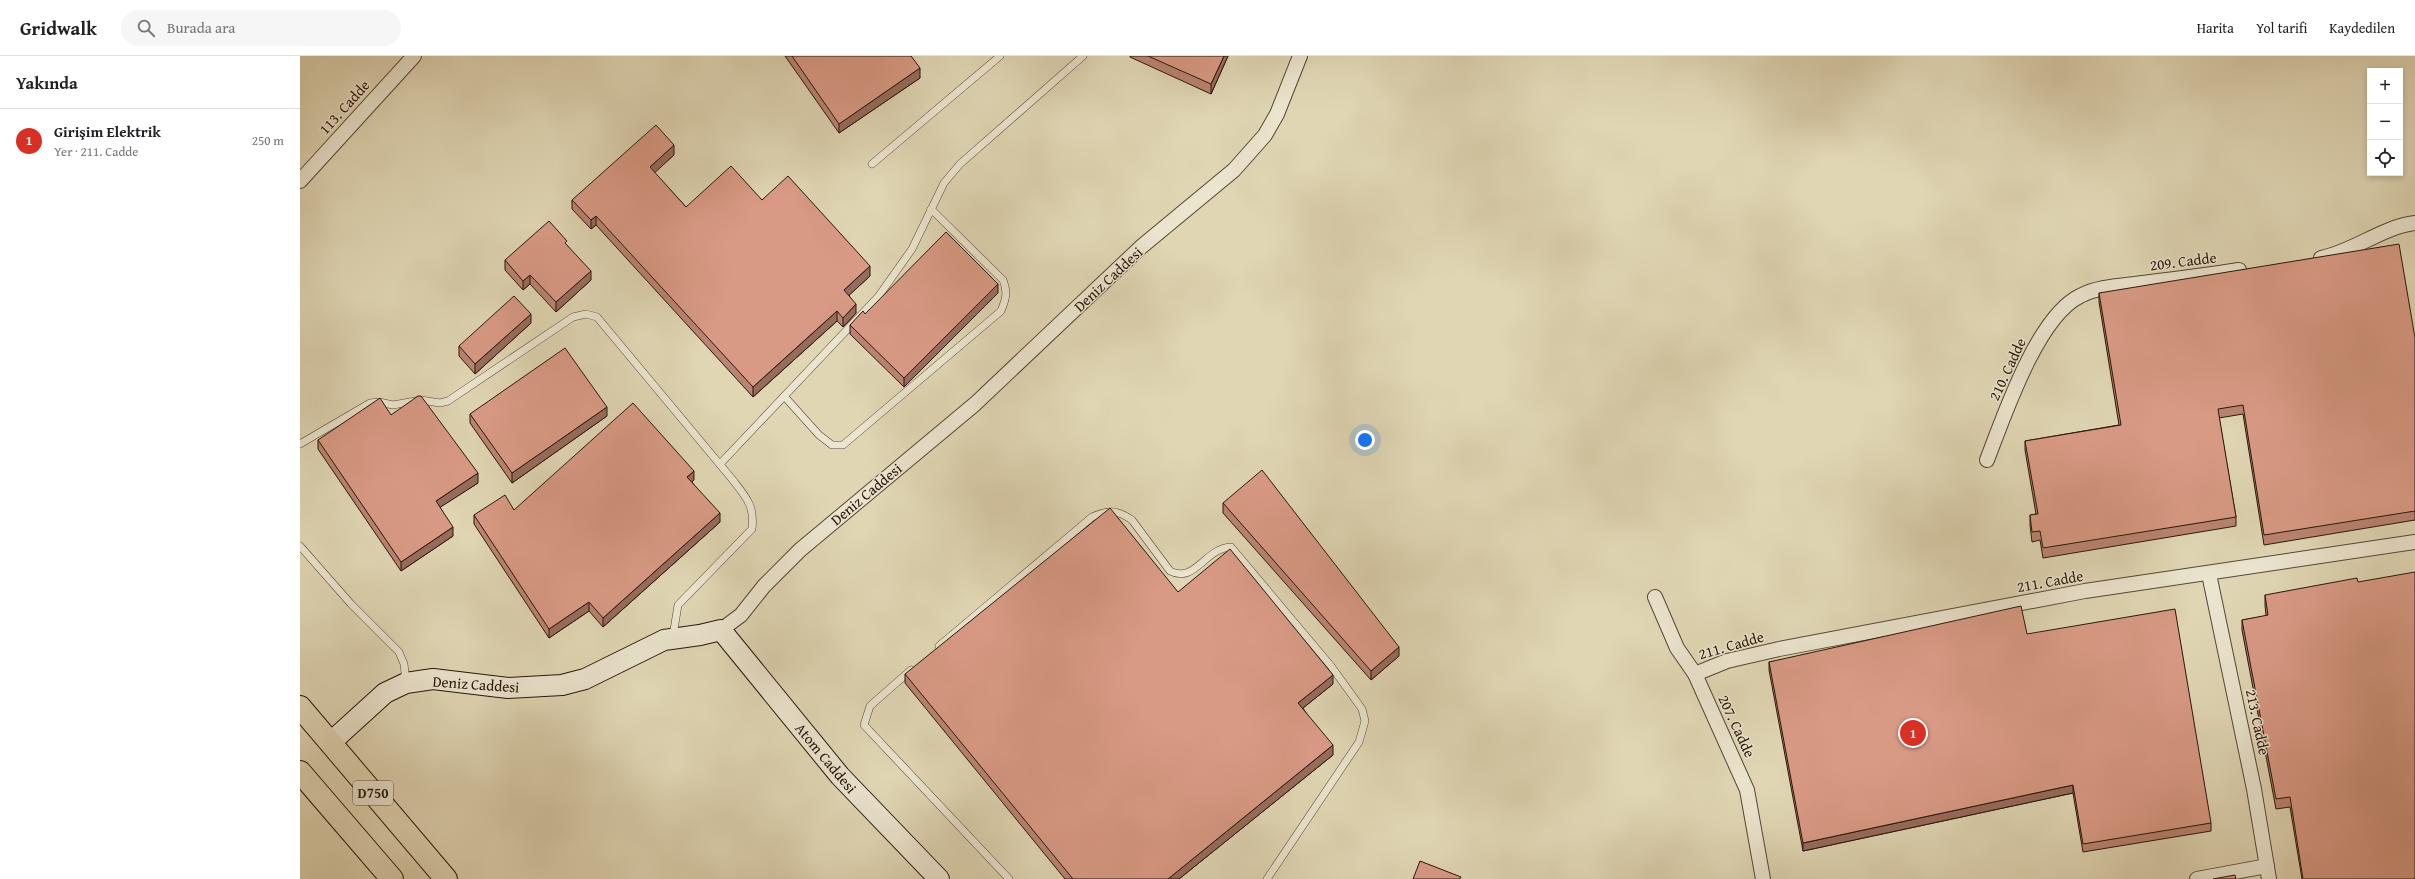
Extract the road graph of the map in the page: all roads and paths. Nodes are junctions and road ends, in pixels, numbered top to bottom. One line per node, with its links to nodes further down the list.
1 (414, 56): 6 (street, 113. Cadde)
2 (1000, 56): 5 (lane)
3 (1083, 56): 7 (lane)
4 (1300, 56): 20 (street, Deniz Caddesi)
5 (872, 164)
6 (300, 181)
7 (931, 209): 12 (lane); 12 (lane)
8 (2415, 223): 9 (street)
9 (2307, 260)
10 (2256, 268): 11 (street, 209. Cadde)
11 (2071, 301): 14 (street, 210. Cadde)
12 (784, 396): 15 (lane)
13 (300, 444): 15 (lane)
14 (1987, 460)
15 (720, 464): 21 (lane)
16 (2415, 542): 18 (street, 211. Cadde)
17 (300, 546): 25 (lane)
18 (2209, 574): 24 (street, 211. Cadde); 29 (street, 213. Cadde)
19 (1655, 597): 24 (street, 207. Cadde)
20 (720, 630): 21 (street, Deniz Caddesi); 32 (street, Atom Caddesi)
21 (673, 638): 25 (street, Deniz Caddesi)
22 (934, 651): 34 (lane)
23 (916, 666): 33 (lane)
24 (1695, 674): 35 (street, 207. Cadde)
25 (406, 683): 27 (street, Deniz Caddesi)
26 (300, 707): 27 (highway, D750)
27 (330, 743): 31 (highway, D750)
28 (300, 772): 30 (highway, D750)
29 (2268, 873): 36 (street)
30 (392, 879)
31 (446, 879)
32 (939, 879)
33 (1009, 879)
34 (1267, 879)
35 (1763, 879)
36 (2197, 879)

